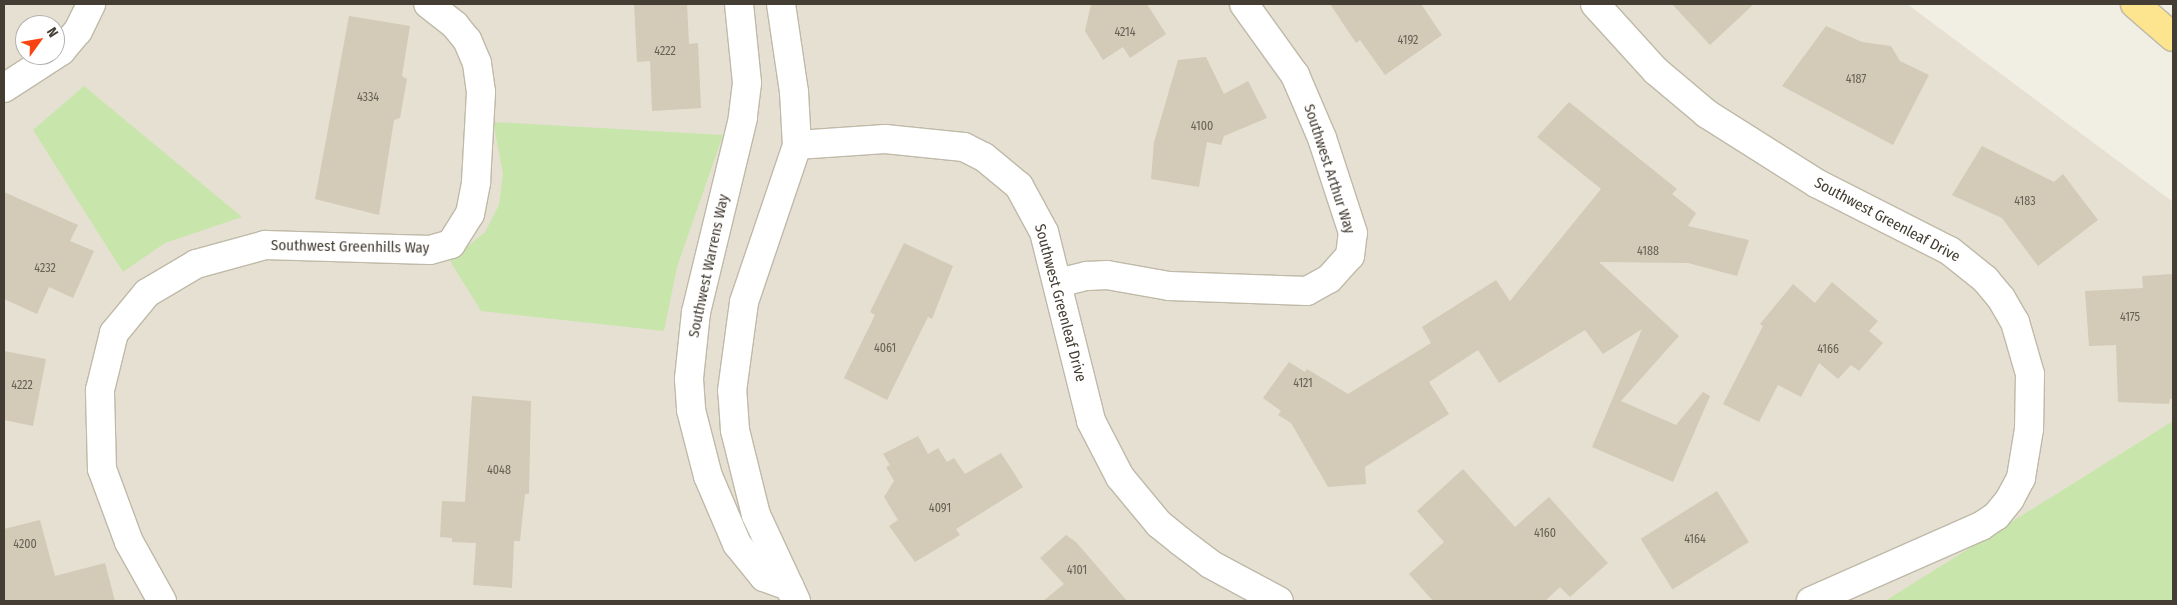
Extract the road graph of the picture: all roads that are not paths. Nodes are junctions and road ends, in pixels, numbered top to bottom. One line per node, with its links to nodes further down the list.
1 (91, 4): 9 (street)
2 (428, 4): 13 (street, Southwest Greenhills Way)
3 (739, 4): 12 (street, Southwest Warrens Way)
4 (781, 4): 10 (street)
5 (1244, 4): 11 (street, Southwest Arthur Way)
6 (1595, 4): 15 (street, Southwest Greenleaf Drive)
7 (2136, 4): 8 (main road)
8 (2173, 37)
9 (4, 88)
10 (797, 145): 11 (street, Southwest Greenleaf Drive); 12 (street)
11 (1058, 284): 14 (street, Southwest Greenleaf Drive)
12 (792, 594)
13 (162, 601)
14 (1279, 601)
15 (1812, 601)

